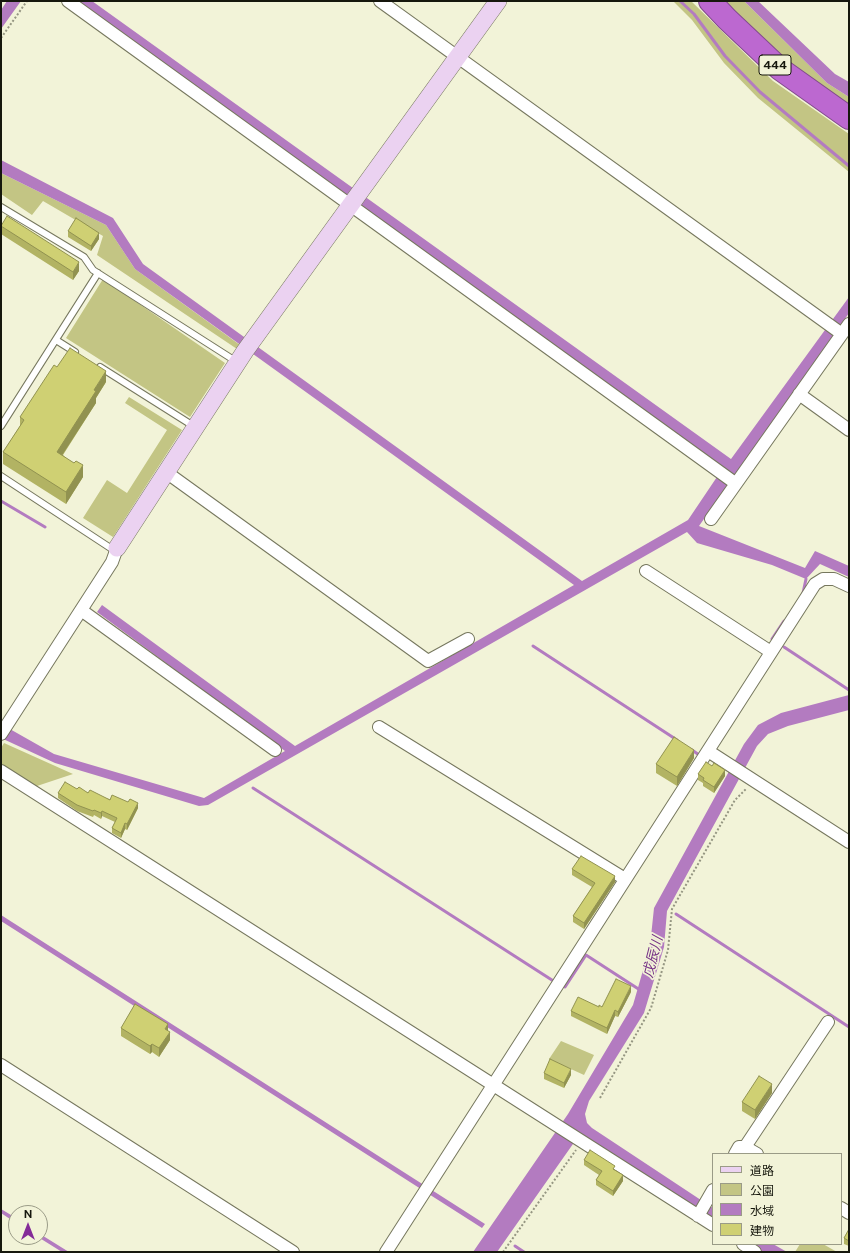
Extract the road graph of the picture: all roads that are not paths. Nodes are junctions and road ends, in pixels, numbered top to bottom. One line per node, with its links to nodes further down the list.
1 (68, 1): 7 (street)
2 (380, 1): 5 (street)
3 (498, 1): 5 (street)
4 (710, 1): 6 (highway, 444)
5 (457, 57): 7 (street); 10 (street)
6 (849, 118)
7 (355, 198): 12 (street); 21 (street)
8 (1, 207): 9 (lane)
9 (98, 273): 11 (lane); 12 (lane)
10 (846, 329): 15 (street)
11 (56, 340): 13 (lane); 16 (lane)
12 (245, 351): 17 (street)
13 (82, 356)
14 (95, 364): 17 (lane)
15 (799, 394): 18 (street); 21 (street)
16 (1, 426)
17 (195, 427): 19 (street)
18 (849, 430)
19 (166, 472): 23 (street); 27 (street)
20 (1, 476): 23 (lane)
21 (735, 482): 22 (street)
22 (711, 519)
23 (116, 550): 26 (street)
24 (646, 571): 28 (street)
25 (849, 586): 28 (street)
26 (81, 610): 30 (street); 31 (street)
27 (468, 639)
28 (771, 652): 32 (street)
29 (378, 726): 35 (street)
30 (4, 730)
31 (275, 750)
32 (705, 756): 34 (street); 35 (street)
33 (1, 771): 38 (street)
34 (849, 842)
35 (625, 879): 38 (street)
36 (828, 1022): 39 (street)
37 (1, 1066): 46 (street)
38 (492, 1084): 43 (street); 47 (street)
39 (745, 1146): 40 (street); 41 (street)
40 (736, 1153)
41 (756, 1153)
42 (710, 1195): 43 (street)
43 (698, 1216): 44 (street)
44 (712, 1224)
45 (744, 1245): 48 (street)
46 (293, 1252)
47 (386, 1252)
48 (755, 1252)

